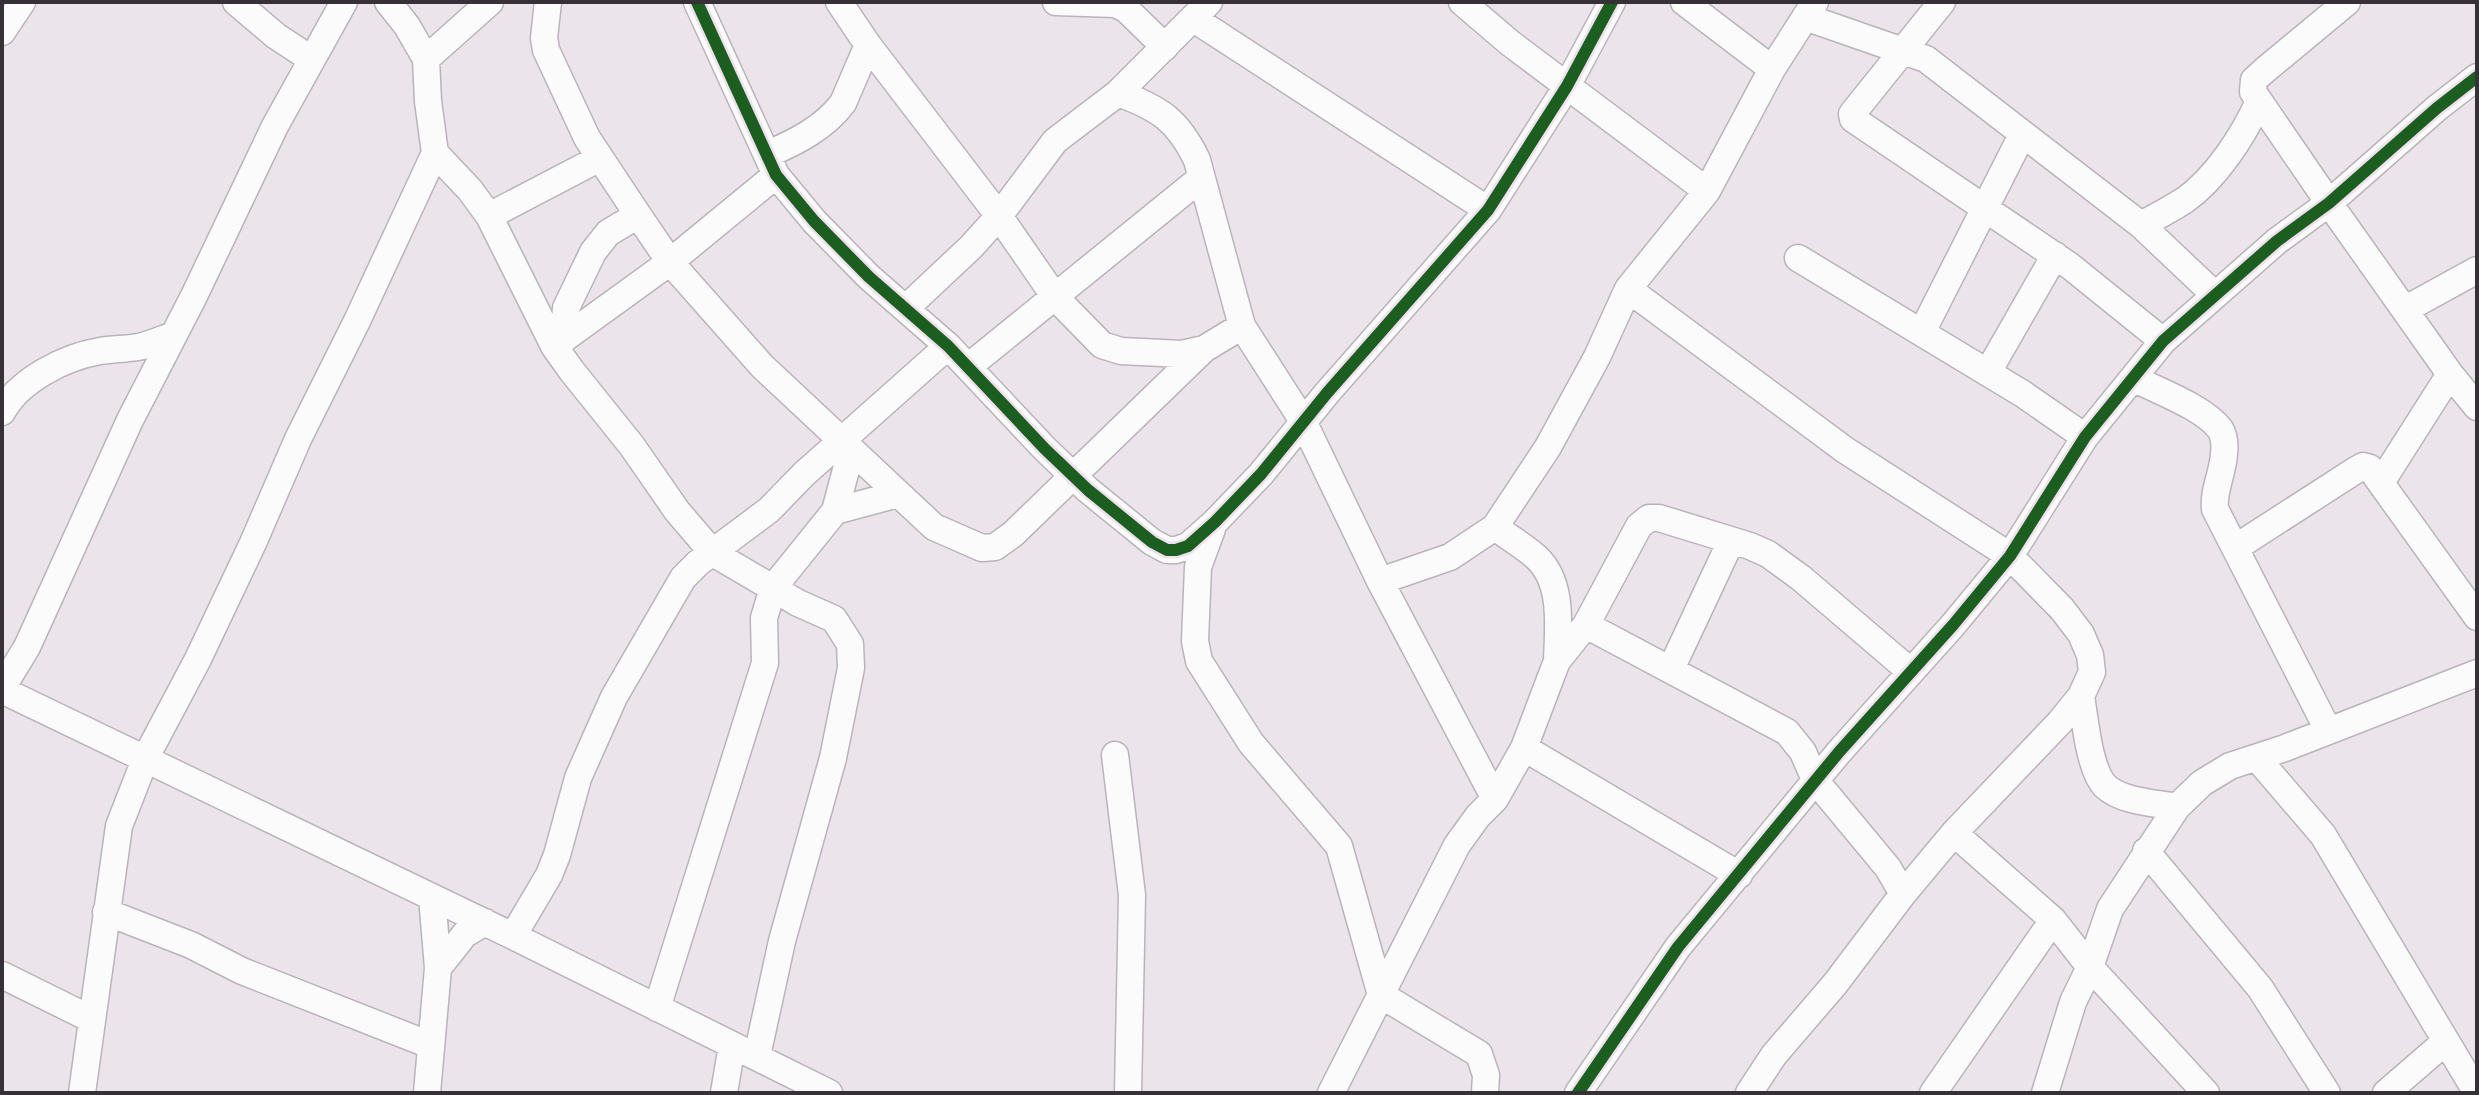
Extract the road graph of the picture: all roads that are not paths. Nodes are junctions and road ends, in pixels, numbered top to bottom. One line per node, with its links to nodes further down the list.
1 (22, 2): 18 (street)
2 (236, 2): 22 (street)
3 (344, 2): 22 (street)
4 (388, 2): 23 (street)
5 (490, 2): 23 (street)
6 (697, 2): 34 (street)
7 (839, 2): 19 (street)
8 (1056, 2): 21 (street)
9 (1462, 2): 27 (street)
10 (1612, 2): 27 (street)
11 (1684, 2): 25 (street)
12 (1914, 2): 20 (street)
13 (1942, 2): 20 (street)
14 (2347, 2): 29 (street)
15 (545, 4): 33 (street)
16 (1810, 9): 20 (street); 25 (street)
17 (1201, 11): 21 (street); 38 (street)
18 (2, 32)
19 (868, 45): 34 (street); 42 (street)
20 (1916, 46): 31 (street); 39 (street)
21 (1165, 47): 24 (street)
22 (311, 59): 59 (street)
23 (426, 59): 32 (street)
24 (1145, 68): 28 (street); 30 (street)
25 (1772, 69): 36 (street)
26 (2477, 77): 37 (street)
27 (1567, 86): 36 (street); 38 (street)
28 (1118, 93): 30 (street); 42 (street)
29 (2259, 101): 37 (street); 43 (street)
30 (1154, 106): 35 (street)
31 (2022, 135): 39 (street); 43 (street)
32 (435, 153): 41 (street); 92 (street)
33 (600, 158): 40 (street); 41 (street)
34 (772, 164): 46 (street); 51 (street)
35 (1201, 178): 50 (street); 53 (street)
36 (1707, 191): 48 (street)
37 (2329, 203): 49 (street); 52 (street)
38 (1488, 210): 66 (street)
39 (1985, 211): 44 (street); 54 (street)
40 (638, 215): 46 (street); 56 (street)
41 (489, 216): 56 (street)
42 (999, 216): 50 (street); 51 (street)
43 (2141, 225): 49 (street)
44 (2055, 255): 55 (street); 61 (street)
45 (1798, 258): 54 (street)
46 (670, 262): 56 (street); 68 (street)
47 (2477, 270): 52 (street)
48 (1628, 289): 74 (street); 78 (street)
49 (2214, 294): 55 (street)
50 (1055, 297): 58 (street); 60 (street)
51 (906, 308): 57 (street)
52 (2406, 309): 62 (street)
53 (1242, 326): 58 (street); 66 (street)
54 (1922, 332): 61 (street)
55 (2163, 341): 63 (street)
56 (559, 343): 77 (street)
57 (948, 346): 60 (street); 68 (street)
58 (1204, 349): 69 (street)
59 (150, 353): 65 (street); 87 (street)
60 (968, 367): 69 (street)
61 (1988, 372): 67 (street)
62 (2450, 374): 64 (street); 70 (street)
63 (2133, 378): 67 (street); 76 (street)
64 (2477, 407)
65 (2, 412)
66 (1303, 421): 73 (street); 79 (street)
67 (2085, 437): 78 (street)
68 (846, 447): 71 (street); 72 (street); 77 (street)
69 (1074, 477): 71 (street); 73 (street)
70 (2382, 481): 76 (street); 81 (street)
71 (898, 494): 72 (street)
72 (835, 511): 80 (street)
73 (1215, 522): 109 (street)
74 (1495, 527): 79 (street); 83 (street)
75 (1731, 541): 82 (street); 84 (street); 85 (street)
76 (2235, 548): 89 (street)
77 (713, 553): 80 (street); 105 (street)
78 (2010, 556): 85 (street); 88 (street)
79 (1380, 581): 95 (street)
80 (773, 588): 110 (street); 115 (street)
81 (2477, 617)
82 (1586, 625): 83 (street); 84 (street)
83 (1557, 661): 90 (street)
84 (1671, 669): 94 (street)
85 (1910, 671): 94 (street)
86 (2477, 673): 89 (street)
87 (2, 689): 92 (street)
88 (2081, 696): 96 (street); 97 (street)
89 (2328, 730): 93 (street)
90 (1524, 748): 95 (street); 99 (street)
91 (1115, 755): 120 (street)
92 (146, 757): 101 (street); 102 (street)
93 (2257, 758): 96 (street); 112 (street)
94 (1815, 780): 99 (street); 100 (street)
95 (1495, 799): 109 (street)
96 (2177, 807): 98 (street)
97 (1954, 833): 100 (street); 103 (street)
98 (2146, 851): 106 (street); 128 (street)
99 (1739, 875): 123 (street)
100 (1903, 894): 124 (street)
101 (432, 897): 104 (street); 107 (street)
102 (106, 912): 111 (street); 113 (street)
103 (2053, 920): 106 (street); 125 (street)
104 (485, 922): 105 (street); 107 (street)
105 (513, 936): 110 (street)
106 (2090, 967): 126 (street); 127 (street)
107 (438, 968): 113 (street)
108 (2, 975): 111 (street)
109 (1381, 995): 121 (street); 122 (street)
110 (657, 1008): 114 (street)
111 (91, 1019): 116 (street)
112 (2445, 1042): 129 (street); 130 (street)
113 (430, 1045): 117 (street)
114 (732, 1045): 115 (street); 118 (street)
115 (757, 1056): 119 (street)
116 (82, 1093)
117 (427, 1093)
118 (724, 1093)
119 (829, 1093)
120 (1128, 1093)
121 (1331, 1093)
122 (1485, 1093)
123 (1578, 1093)
124 (1749, 1093)
125 (1933, 1093)
126 (2045, 1093)
127 (2206, 1093)
128 (2327, 1093)
129 (2386, 1093)
130 (2477, 1093)

